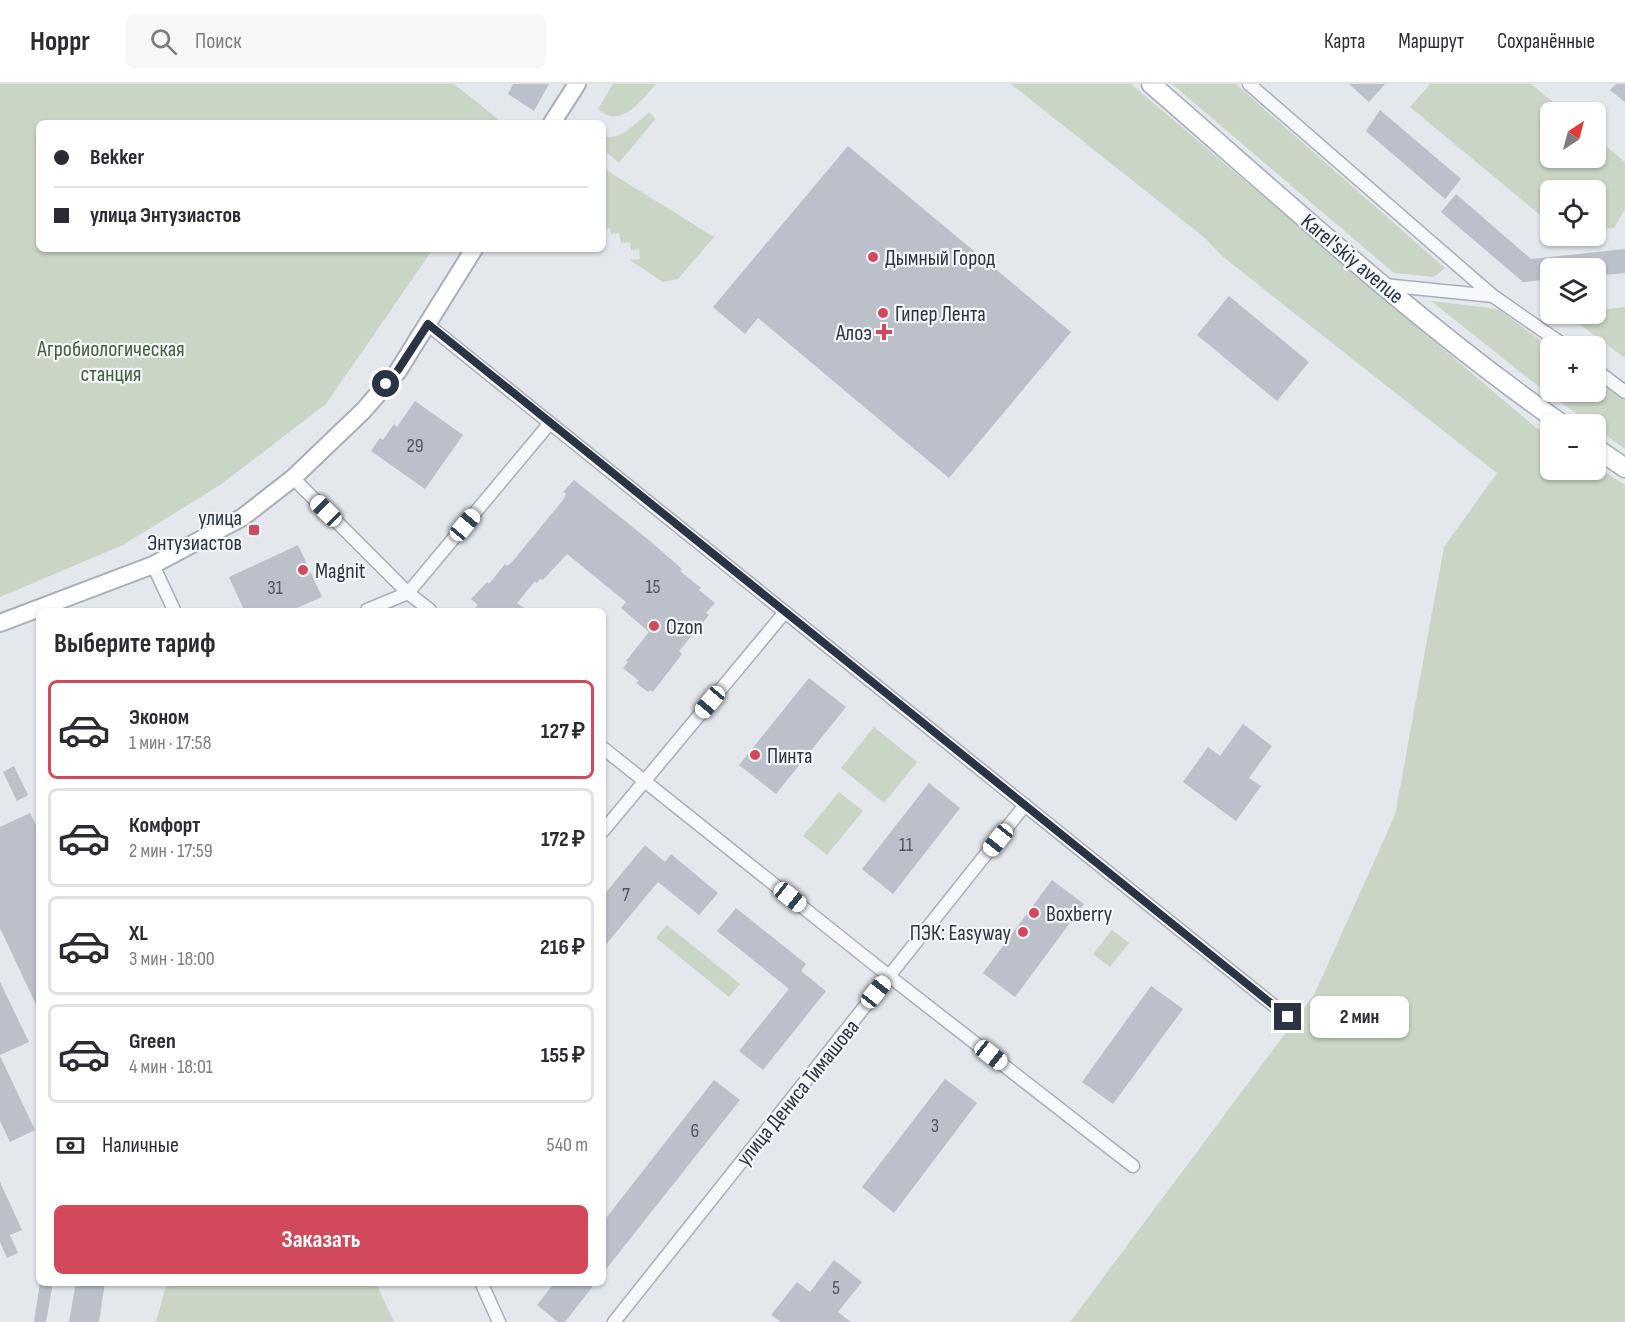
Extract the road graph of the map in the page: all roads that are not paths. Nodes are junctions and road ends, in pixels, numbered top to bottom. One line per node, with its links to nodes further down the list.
1 (577, 84): 4 (street)
2 (1151, 84): 6 (main road, Karel'skiy avenue)
3 (1249, 84): 7 (street)
4 (554, 120)
5 (472, 252): 8 (street)
6 (1384, 285): 7 (street); 12 (main road, Karel'skiy avenue)
7 (1494, 296): 9 (street)
8 (428, 324): 13 (street); 16 (street)
9 (1551, 336)
10 (1606, 378): 11 (street)
11 (1625, 392)
12 (1548, 414)
13 (550, 423): 18 (street); 24 (street)
14 (1606, 455): 15 (main road)
15 (1625, 468)
16 (293, 478): 17 (street); 18 (street)
17 (153, 565): 19 (street); 20 (street)
18 (408, 593): 21 (street); 22 (street)
19 (40, 608)
20 (173, 608)
21 (372, 608)
22 (427, 608)
23 (36, 609): 25 (street)
24 (785, 612): 27 (street); 28 (street)
25 (0, 623)
26 (606, 750): 27 (street)
27 (645, 781): 29 (street); 30 (street)
28 (1025, 805): 30 (street, улица Дениса Тимашова); 31 (street)
29 (606, 827)
30 (889, 976): 32 (street); 35 (street, улица Дениса Тимашова)
31 (1288, 1017)
32 (1133, 1166)
33 (483, 1286): 34 (street)
34 (499, 1322)
35 (614, 1322)

